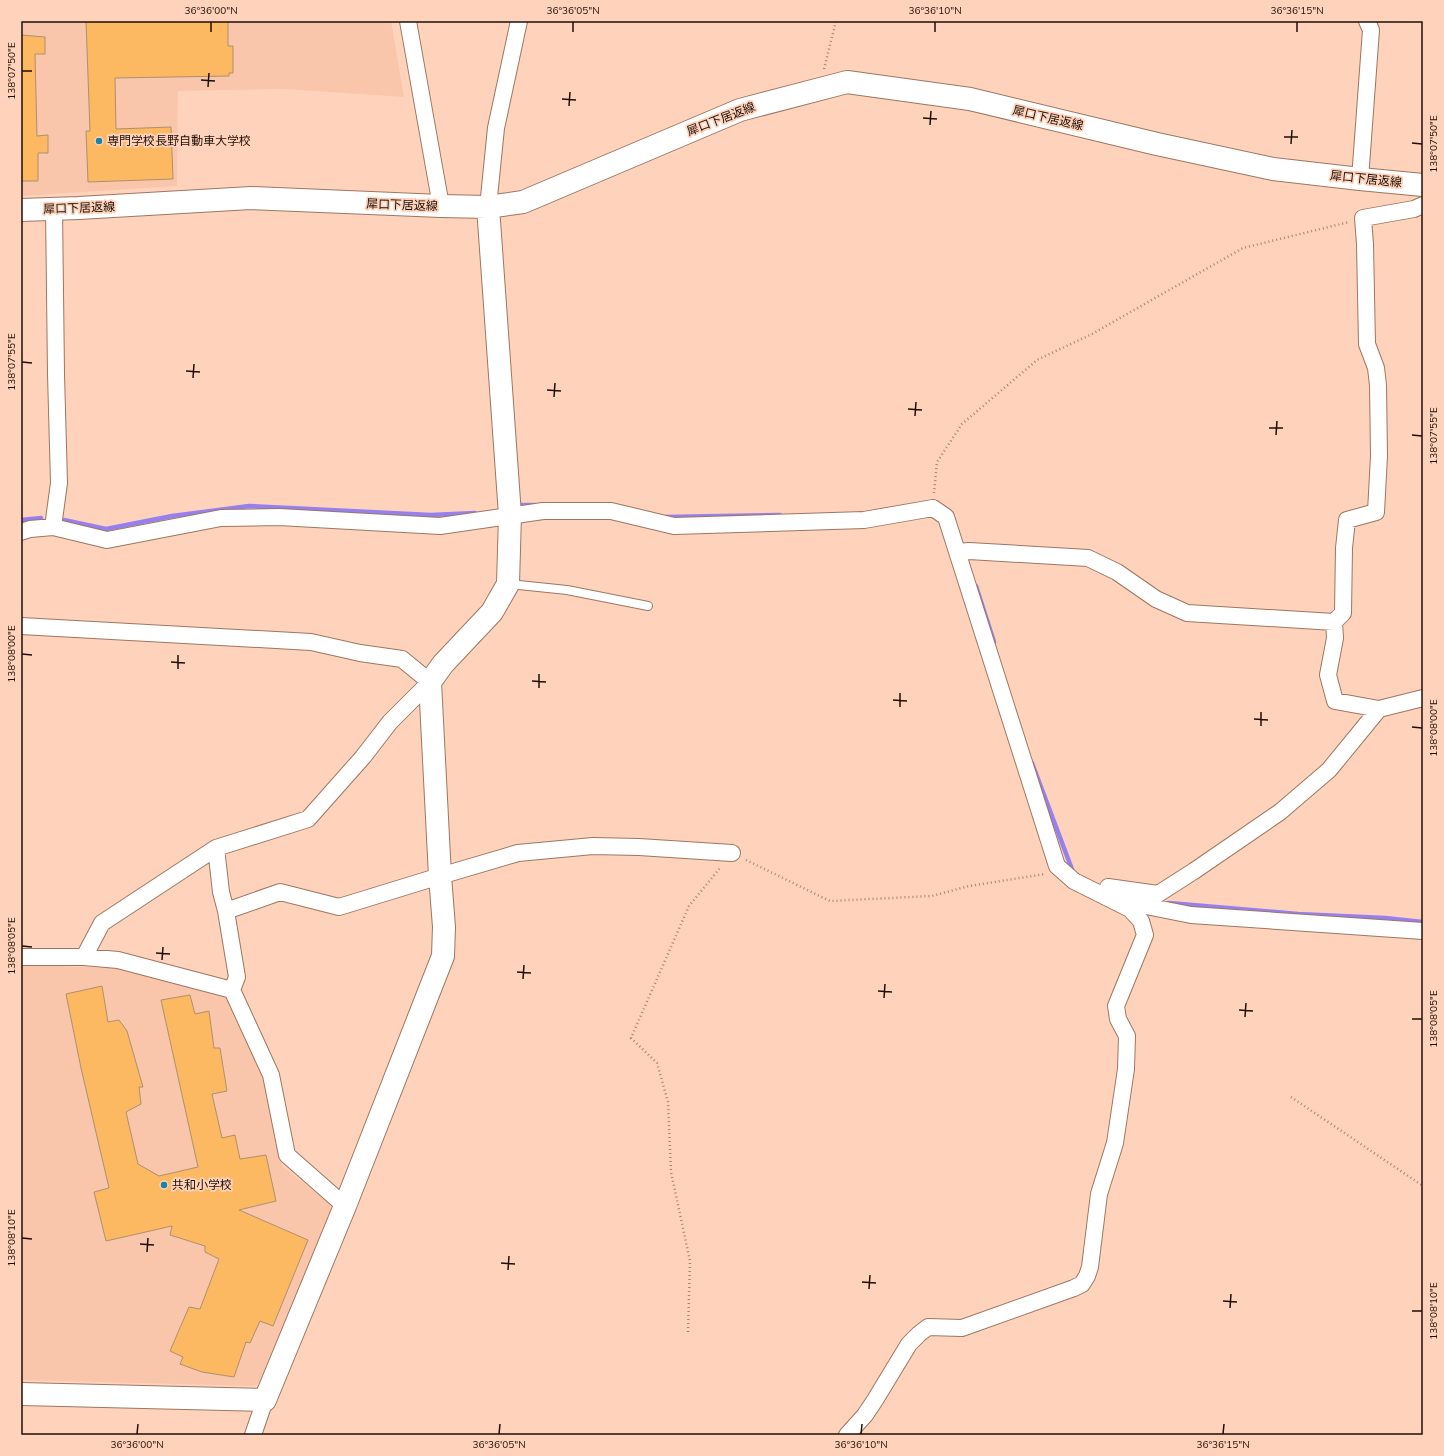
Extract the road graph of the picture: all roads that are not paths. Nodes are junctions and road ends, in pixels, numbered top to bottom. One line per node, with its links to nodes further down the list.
1 (408, 21): 7 (street)
2 (519, 21): 8 (street)
3 (1367, 21): 4 (street)
4 (1360, 179): 5 (street, 犀口下居返線); 8 (street, 犀口下居返線)
5 (1423, 185)
6 (1423, 205): 17 (street)
7 (441, 206): 8 (street, 犀口下居返線); 9 (street, 犀口下居返線)
8 (488, 207): 11 (street)
9 (54, 209): 10 (street, 犀口下居返線); 12 (street)
10 (21, 210)
11 (510, 515): 12 (street); 14 (street); 15 (street)
12 (53, 527): 13 (street)
13 (21, 532)
14 (963, 551): 17 (street); 25 (street)
15 (508, 584): 16 (lane); 19 (street)
16 (648, 606)
17 (1334, 622): 21 (street)
18 (21, 626): 19 (street)
19 (430, 682): 22 (street); 24 (street)
20 (1423, 698): 21 (street)
21 (1379, 709): 25 (street)
22 (216, 848): 26 (street); 29 (street)
23 (732, 853): 24 (street)
24 (440, 876): 26 (street); 31 (street)
25 (1106, 897): 27 (street); 35 (street)
26 (226, 911): 30 (street)
27 (1423, 931)
28 (21, 957): 29 (street)
29 (84, 957): 30 (street)
30 (232, 990): 31 (street)
31 (345, 1206): 33 (street)
32 (21, 1394): 33 (street)
33 (265, 1400): 34 (street)
34 (253, 1435)
35 (847, 1435)

